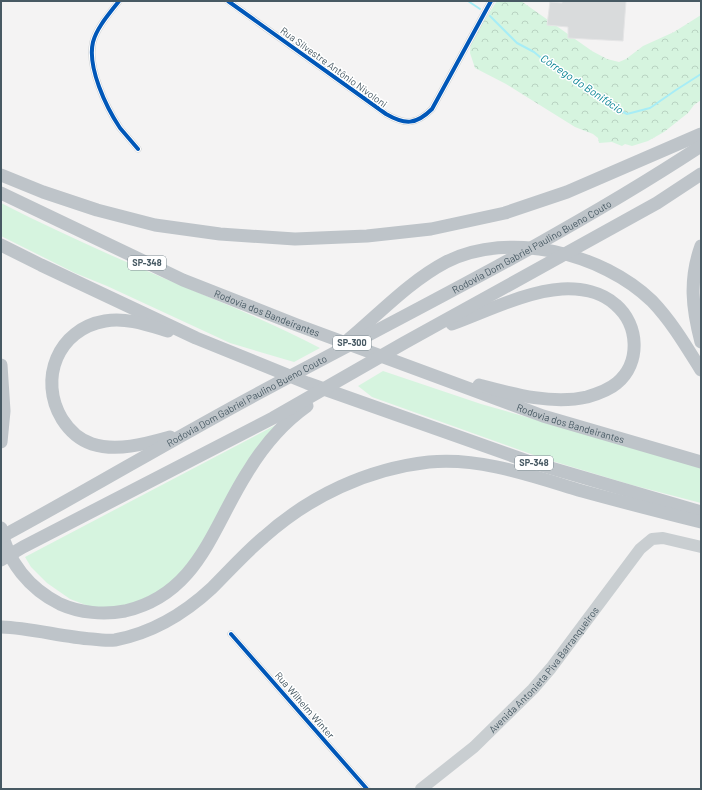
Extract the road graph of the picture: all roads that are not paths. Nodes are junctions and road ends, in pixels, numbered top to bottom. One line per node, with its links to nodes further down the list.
1 (119, 1): 6 (street)
2 (228, 1): 3 (street, Rua Silvestre Antônio Nivoloni)
3 (491, 1)
4 (701, 134): 8 (highway)
5 (701, 146): 15 (highway, Rodovia Dom Gabriel Paulino Bueno Couto / SP-300)
6 (138, 149)
7 (701, 174): 14 (highway, SP-300)
8 (1, 175)
9 (1, 193): 19 (highway, Rodovia dos Bandeirantes / SP-348)
10 (1, 245): 12 (highway, SP-348)
11 (701, 246): 13 (highway)
12 (196, 338): 20 (highway); 23 (highway, SP-348)
13 (701, 342)
14 (404, 343): 18 (highway, SP-300); 19 (highway)
15 (330, 355): 17 (highway); 20 (highway, Rodovia Dom Gabriel Paulino Bueno Couto / SP-300)
16 (1, 365): 21 (highway)
17 (701, 370)
18 (350, 374): 25 (highway); 28 (highway, SP-300)
19 (443, 380): 22 (highway, Rodovia dos Bandeirantes / SP-348)
20 (185, 434): 26 (highway, Rodovia Dom Gabriel Paulino Bueno Couto / SP-300)
21 (1, 442)
22 (701, 462)
23 (701, 512)
24 (701, 522): 29 (highway)
25 (1, 528)
26 (1, 537)
27 (701, 547): 31 (main road, Avenida Antonieta Piva Barranqueiros)
28 (1, 560)
29 (1, 627)
30 (231, 634): 32 (street, Rua Wilhelm Winter)
31 (420, 788)
32 (366, 789)

